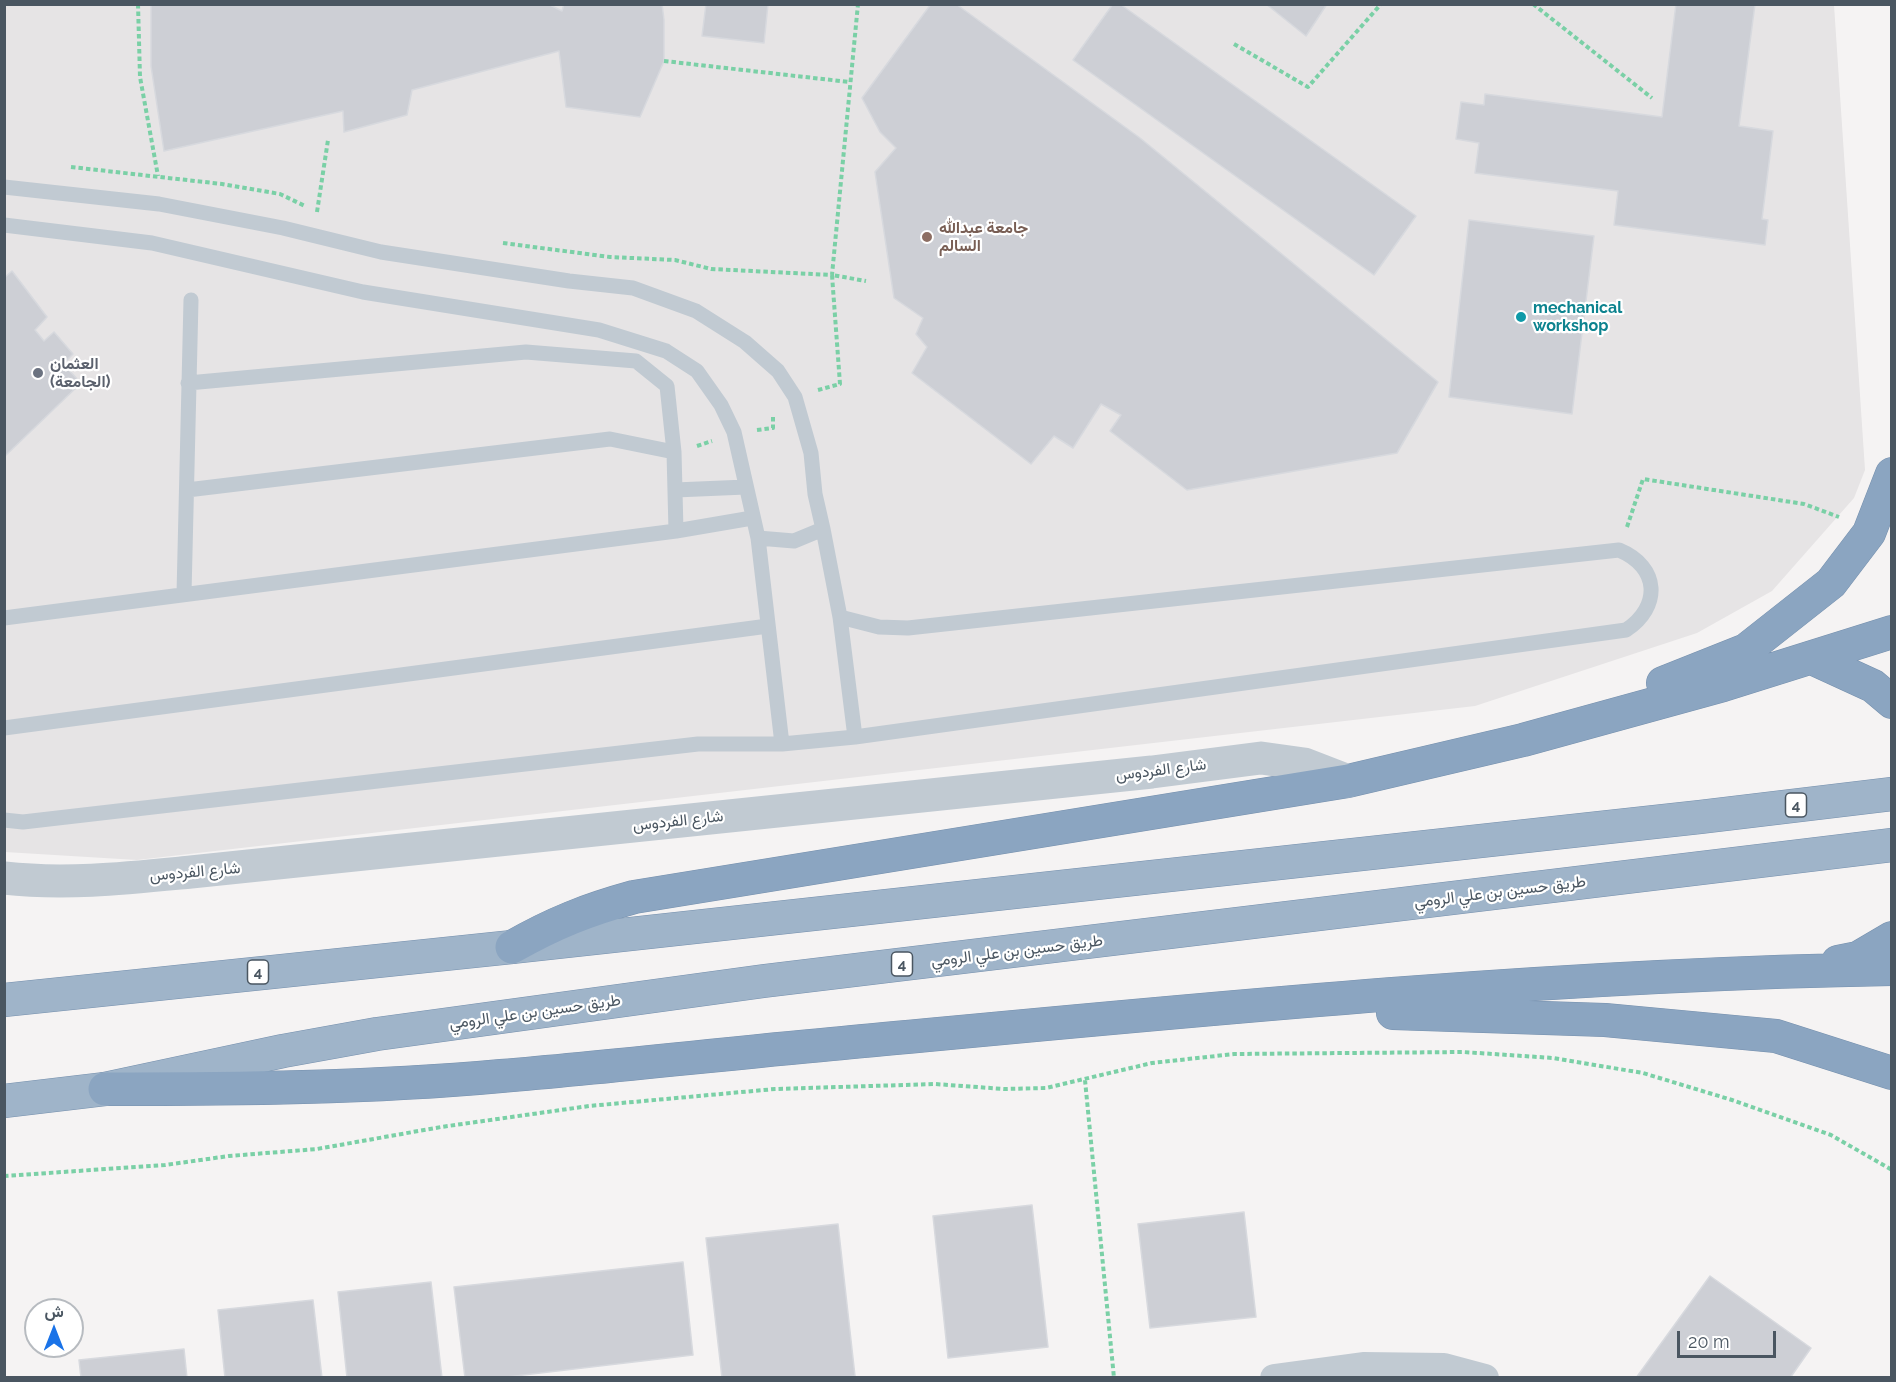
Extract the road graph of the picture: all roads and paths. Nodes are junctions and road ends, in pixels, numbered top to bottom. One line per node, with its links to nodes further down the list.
1 (138, 4): 11 (path)
2 (858, 4): 7 (path)
3 (1381, 4): 5 (path)
4 (1533, 4): 8 (path)
5 (1234, 44)
6 (664, 61): 7 (path)
7 (849, 82): 17 (path)
8 (1652, 98)
9 (328, 140): 13 (path)
10 (63, 166): 11 (path)
11 (158, 176): 13 (path)
12 (4, 187): 28 (lane)
13 (316, 212): 14 (path)
14 (328, 215)
15 (4, 225): 23 (lane)
16 (498, 243): 17 (path)
17 (832, 275): 18 (path)
18 (866, 281)
19 (191, 300): 20 (lane)
20 (188, 383): 21 (lane); 24 (lane)
21 (674, 452): 24 (lane); 25 (lane)
22 (1892, 474): 41 (highway)
23 (746, 487): 25 (lane); 26 (lane)
24 (187, 490): 32 (lane)
25 (675, 490): 29 (lane)
26 (752, 518): 29 (lane); 30 (lane)
27 (1841, 518): 31 (path)
28 (823, 529): 30 (lane); 33 (lane)
29 (676, 531): 32 (lane)
30 (758, 537): 35 (lane)
31 (1619, 550): 33 (lane); 40 (lane)
32 (184, 594): 34 (lane)
33 (840, 617): 40 (lane)
34 (4, 618)
35 (768, 626): 39 (lane); 42 (lane)
36 (1892, 632): 37 (highway)
37 (1812, 658): 38 (highway); 41 (highway)
38 (1892, 702)
39 (4, 728)
40 (855, 737): 42 (lane)
41 (1522, 740): 43 (highway)
42 (782, 744): 45 (lane)
43 (1348, 781): 47 (street, شارع الفردوس); 49 (highway)
44 (1892, 794): 49 (highway, 4)
45 (4, 820)
46 (1892, 845): 56 (highway, طريق حسين بن علي الرومي / 4)
47 (4, 878)
48 (1892, 938): 51 (highway)
49 (512, 947): 52 (highway, 4)
50 (1892, 969): 51 (highway)
51 (1798, 971): 53 (highway)
52 (4, 1000)
53 (1232, 1008): 54 (highway); 56 (highway)
54 (1892, 1073)
55 (1085, 1080): 58 (path); 59 (path); 60 (path)
56 (105, 1089): 57 (highway, طريق حسين بن علي الرومي / 4)
57 (4, 1101)
58 (1892, 1170)
59 (4, 1176)
60 (1114, 1377)
61 (1274, 1377): 62 (street)
62 (1485, 1377)

